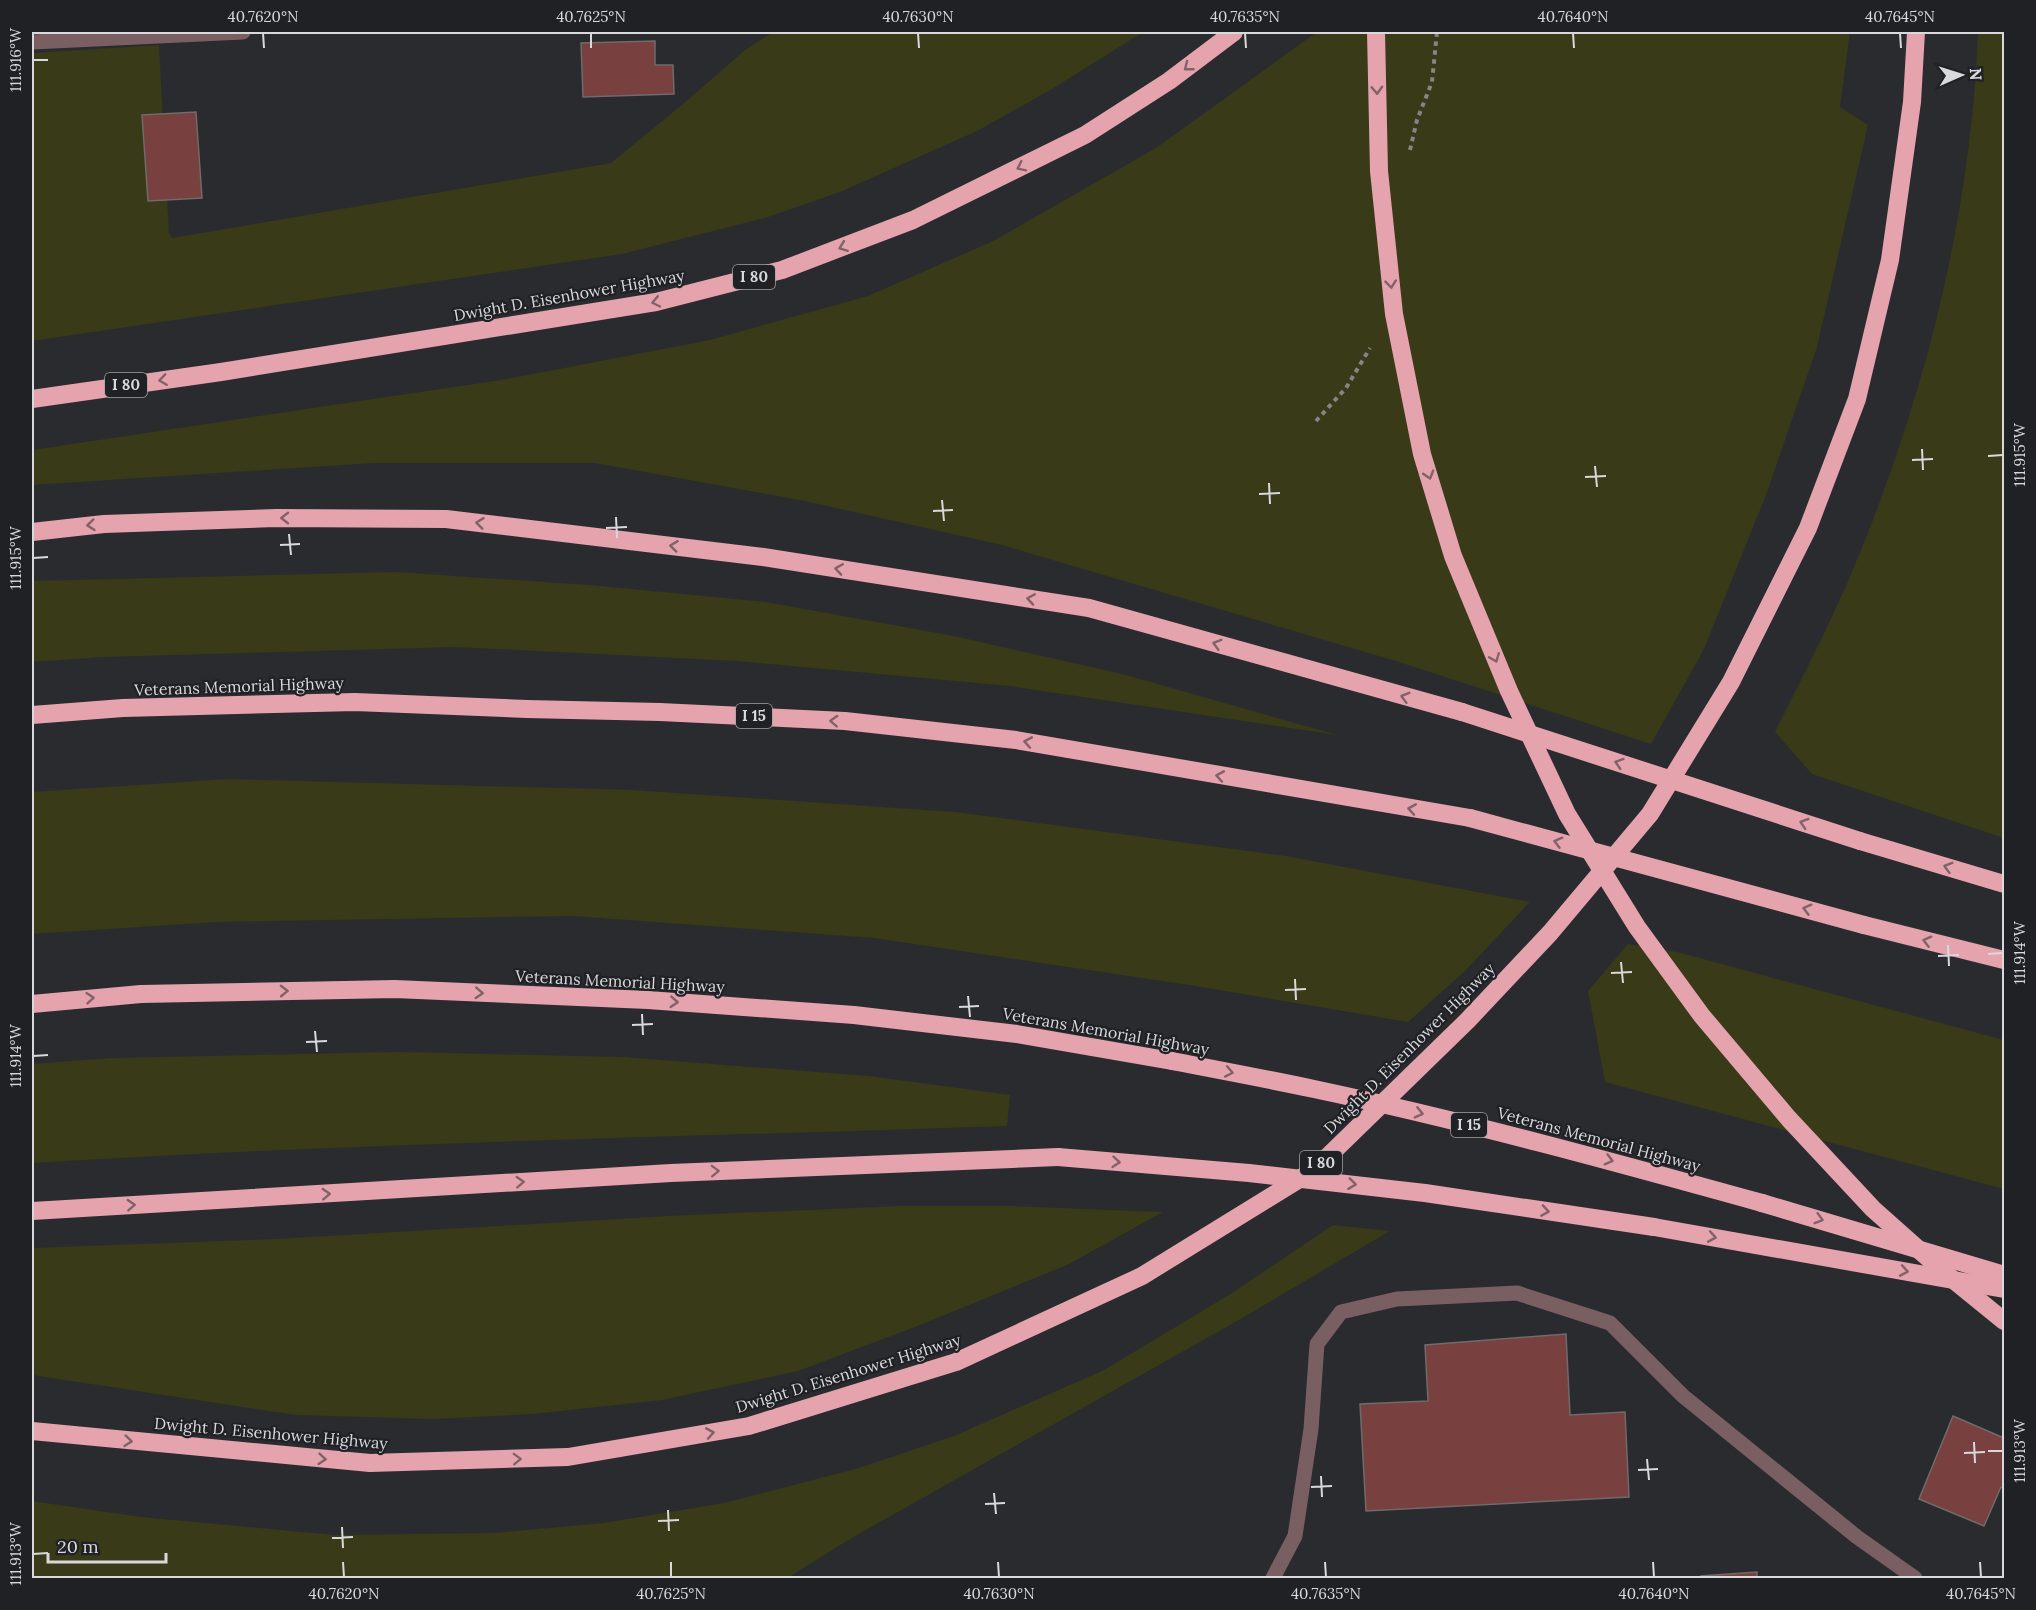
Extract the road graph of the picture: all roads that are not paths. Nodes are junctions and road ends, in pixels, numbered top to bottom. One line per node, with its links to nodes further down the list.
1 (243, 32): 5 (lane)
2 (1234, 32): 6 (highway, Dwight D. Eisenhower Highway / I 80, one-way to 6)
3 (1376, 32): 15 (highway, one-way to 15, bridge)
4 (1916, 32): 16 (highway, Dwight D. Eisenhower Highway / I 80, one-way to 4)
5 (32, 42)
6 (32, 399)
7 (32, 532): 9 (highway, one-way to 7, bridge)
8 (32, 715): 10 (highway, Veterans Memorial Highway / I 15, one-way to 8, bridge)
9 (2004, 884)
10 (2004, 960)
11 (32, 1004): 13 (highway, Veterans Memorial Highway / I 15, one-way to 13, bridge)
12 (32, 1210): 14 (highway, one-way to 14, bridge)
13 (2004, 1275)
14 (2004, 1289)
15 (2004, 1322)
16 (32, 1431)
17 (1273, 1578): 18 (lane)
18 (1914, 1578)

